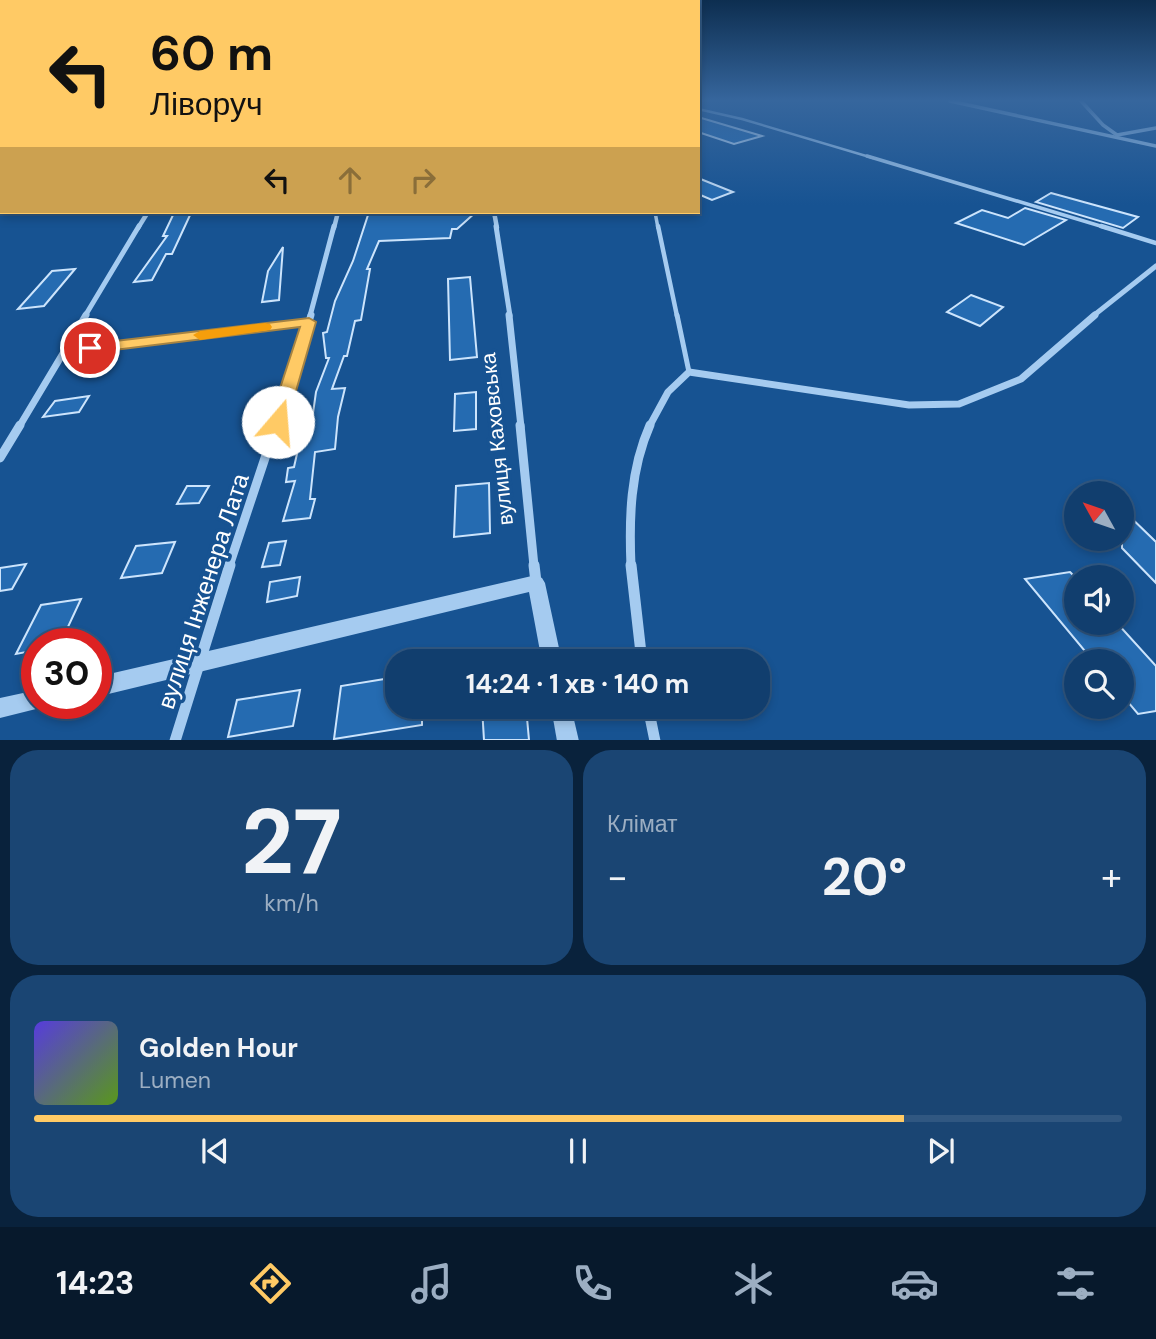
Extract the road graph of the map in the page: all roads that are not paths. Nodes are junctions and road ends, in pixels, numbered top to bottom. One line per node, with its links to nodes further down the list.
1 (797, 136): 8 (lane)
2 (1117, 136): 3 (street)
3 (1156, 146)
4 (147, 214): 11 (street)
5 (337, 214): 10 (street, вулиця Інженера Лата)
6 (494, 214): 14 (street, вулиця Каховська)
7 (655, 214): 12 (lane)
8 (1156, 243)
9 (1156, 266): 12 (street)
10 (309, 322): 11 (street); 17 (street, вулиця Інженера Лата)
11 (66, 351): 13 (street)
12 (689, 372): 16 (street)
13 (0, 458)
14 (536, 583): 15 (street, вулиця Каховська); 17 (street)
15 (549, 649)
16 (640, 649)
17 (197, 664): 18 (street); 23 (street, вулиця Інженера Лата)
18 (112, 683)
19 (21, 703): 20 (street)
20 (0, 708)
21 (564, 719): 24 (street)
22 (651, 719): 25 (street)
23 (176, 740)
24 (568, 740)
25 (655, 740)

